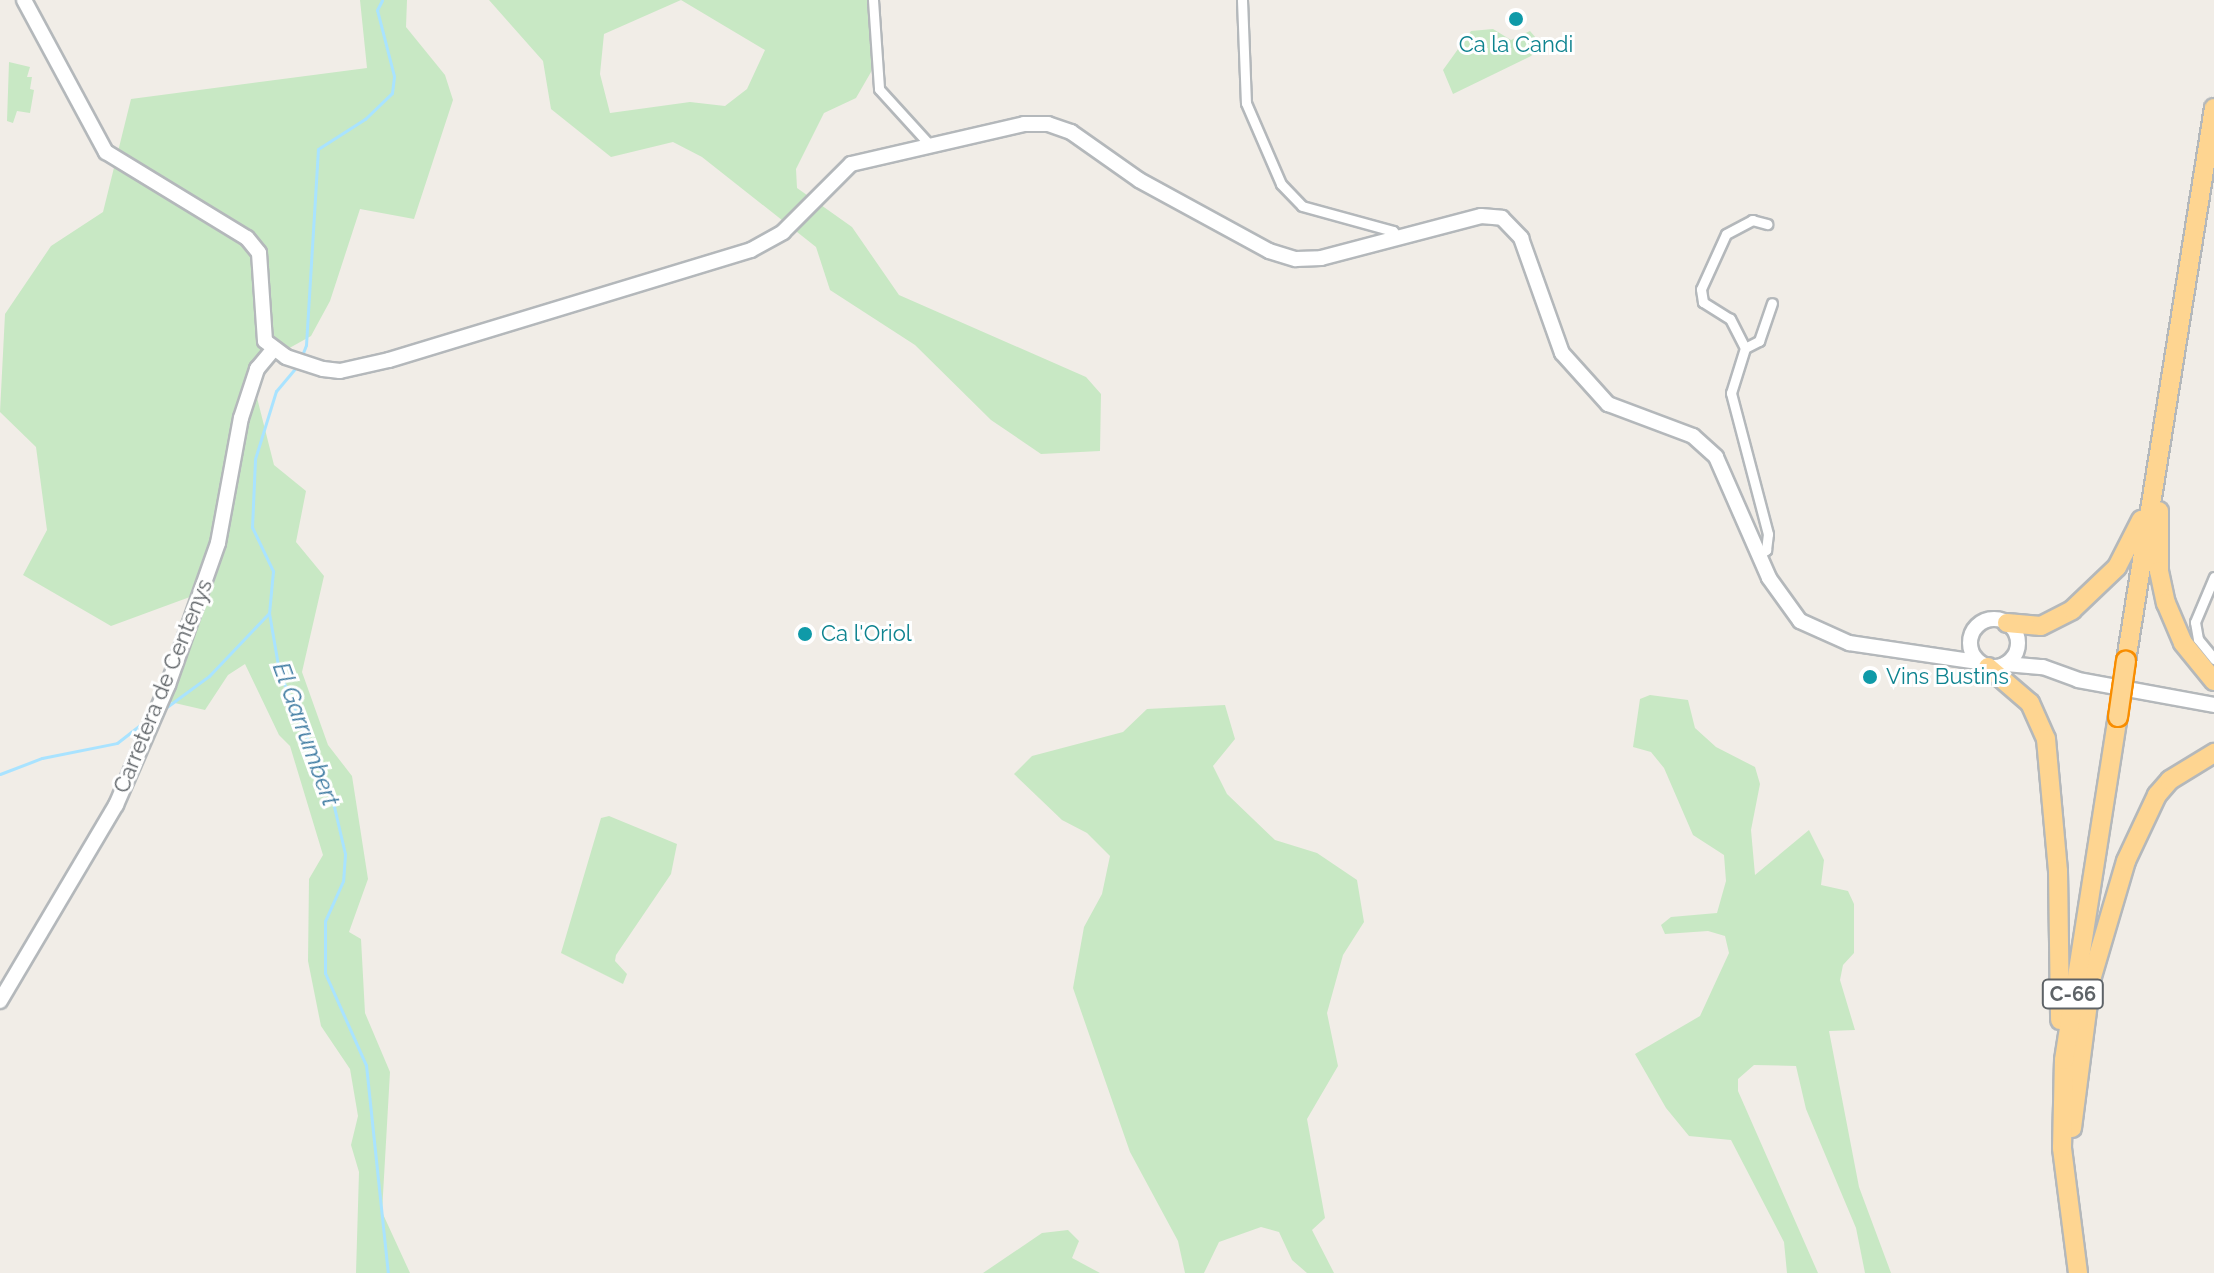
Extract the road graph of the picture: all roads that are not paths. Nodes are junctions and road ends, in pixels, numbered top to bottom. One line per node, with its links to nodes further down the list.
1 (24, 0): 11 (street)
2 (873, 0): 5 (street)
3 (1242, 0): 8 (street)
4 (2214, 108): 12 (highway, C-66)
5 (929, 144): 8 (street); 11 (street)
6 (2214, 150): 13 (highway, C-66)
7 (1767, 224): 10 (street)
8 (1398, 238): 14 (street)
9 (1772, 303): 10 (street)
10 (1744, 353): 14 (street)
11 (279, 354): 27 (street, Carretera de Centenys)
12 (2155, 473): 16 (highway); 21 (highway, C-66)
13 (2159, 511): 21 (highway, C-66); 24 (highway)
14 (1759, 555): 19 (street)
15 (2214, 577): 20 (street)
16 (2007, 623): 17 (street); 18 (street)
17 (1971, 634): 19 (street); 22 (street)
18 (2018, 641): 22 (street); 23 (street)
19 (1945, 656): 22 (street)
20 (2214, 659)
21 (2129, 662): 28 (highway, C-66)
22 (1990, 664): 23 (street); 28 (highway)
23 (2043, 667): 25 (street)
24 (2214, 681)
25 (2214, 705)
26 (2214, 753): 28 (highway)
27 (0, 1001)
28 (2067, 1127): 29 (highway, C-66); 30 (highway, C-66)
29 (2078, 1273)
30 (2087, 1273)

